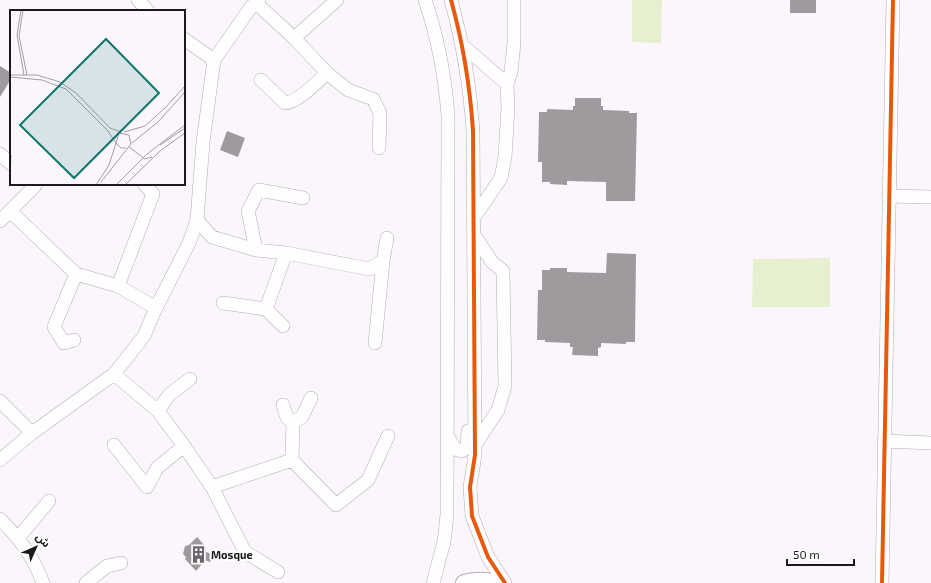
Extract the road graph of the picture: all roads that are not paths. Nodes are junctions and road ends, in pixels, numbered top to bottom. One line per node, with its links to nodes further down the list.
1 (138, 0): 8 (street)
2 (338, 0): 9 (street)
3 (424, 0): 50 (street)
4 (451, 0): 11 (street)
5 (514, 0): 15 (street)
6 (893, 0): 21 (street)
7 (257, 2): 9 (street); 12 (street)
8 (147, 10)
9 (294, 38): 13 (street)
10 (185, 40): 12 (street)
11 (462, 45): 15 (street); 25 (street)
12 (214, 60): 26 (street)
13 (327, 72): 14 (street); 16 (street)
14 (260, 80)
15 (507, 84): 25 (street)
16 (379, 148)
17 (0, 154): 18 (street)
18 (10, 163)
19 (34, 185): 24 (street)
20 (145, 185): 34 (street)
21 (889, 196): 22 (street); 52 (street)
22 (931, 196)
23 (303, 198): 30 (street)
24 (10, 211): 27 (street); 33 (street)
25 (475, 216): 28 (street)
26 (197, 220): 30 (street); 36 (street)
27 (0, 221)
28 (475, 236): 46 (street); 55 (street)
29 (387, 238): 32 (street)
30 (256, 250): 31 (street)
31 (286, 253): 32 (street); 37 (street)
32 (383, 261): 40 (street)
33 (76, 274): 34 (street); 39 (street)
34 (118, 286): 36 (street)
35 (223, 303): 37 (street)
36 (156, 308): 41 (street)
37 (266, 309): 38 (street)
38 (283, 326)
39 (74, 340)
40 (375, 343)
41 (114, 374): 47 (street); 49 (street)
42 (190, 379): 47 (street)
43 (311, 398): 48 (street)
44 (0, 401): 49 (street)
45 (283, 405): 48 (street)
46 (475, 407): 50 (street); 55 (street)
47 (158, 411): 56 (street)
48 (293, 422): 58 (street)
49 (32, 433): 57 (street)
50 (447, 435): 67 (street)
51 (388, 436): 58 (street)
52 (884, 441): 53 (street); 71 (street)
53 (931, 443)
54 (114, 445): 56 (street)
55 (475, 445): 70 (street)
56 (184, 446): 59 (street)
57 (0, 460)
58 (292, 460): 59 (street)
59 (212, 487): 64 (street)
60 (49, 501): 62 (street)
61 (0, 519): 62 (street)
62 (18, 538): 65 (street)
63 (121, 563): 66 (street)
64 (278, 572)
65 (43, 583)
66 (86, 583)
67 (433, 583)
68 (464, 583): 69 (main road)
69 (494, 583)
70 (505, 583)
71 (882, 583)

